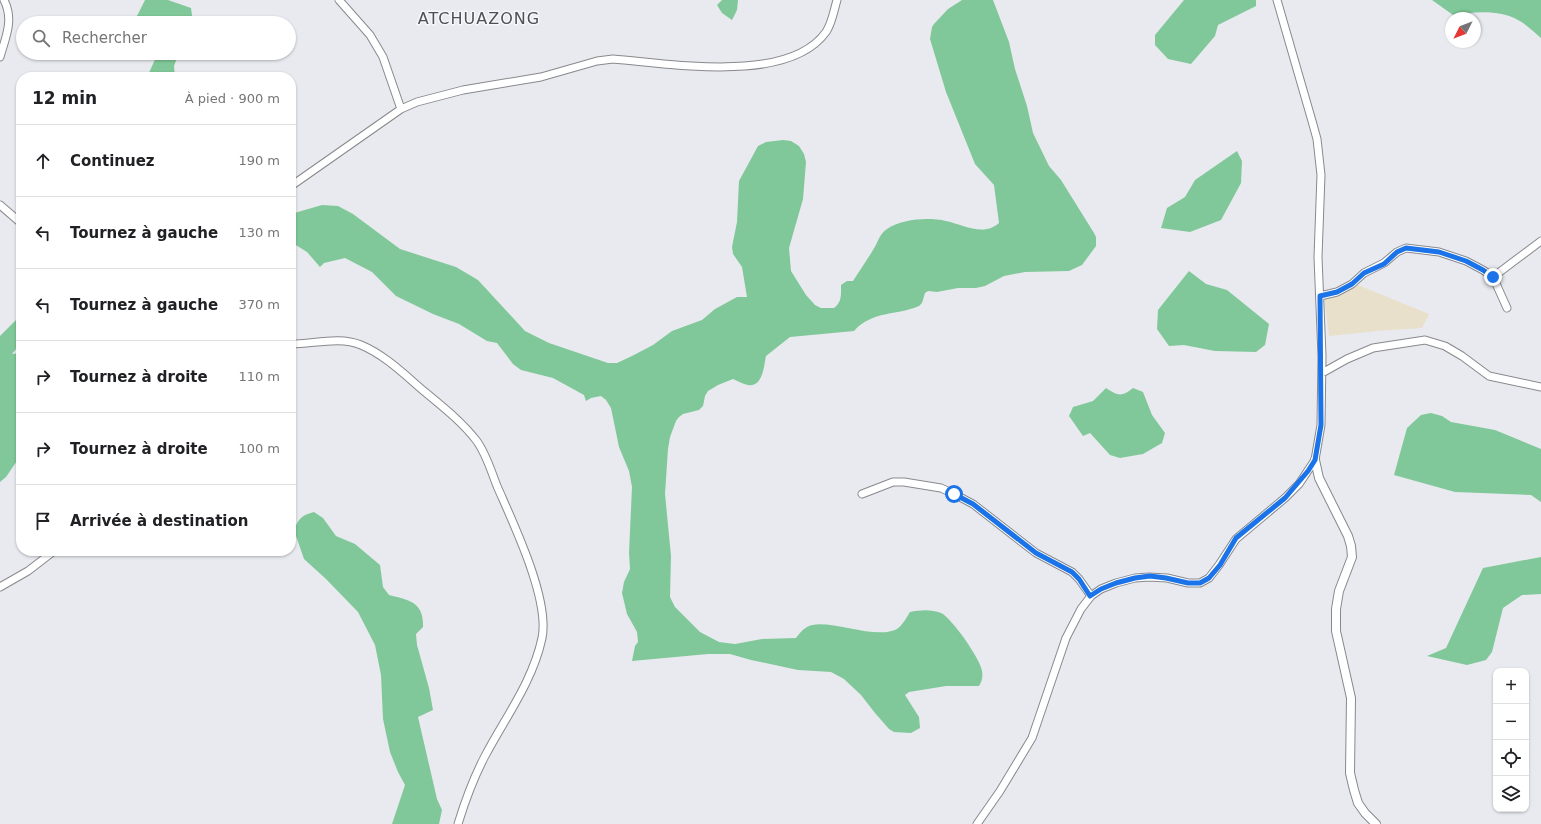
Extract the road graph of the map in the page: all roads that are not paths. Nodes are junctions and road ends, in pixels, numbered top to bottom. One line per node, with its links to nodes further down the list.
1 (4, 0): 5 (street)
2 (339, 0): 6 (street)
3 (837, 0): 6 (street)
4 (1277, 0): 12 (street)
5 (0, 57)
6 (401, 109): 7 (street)
7 (296, 182)
8 (0, 205): 9 (street)
9 (16, 219)
10 (1541, 241): 11 (street)
11 (1493, 277): 12 (street); 13 (street)
12 (1320, 296): 15 (street)
13 (1507, 308)
14 (296, 344): 22 (street)
15 (1322, 373): 16 (street); 17 (street)
16 (1541, 387)
17 (1315, 460): 21 (street); 24 (street)
18 (862, 494): 21 (street)
19 (48, 556): 20 (street)
20 (0, 587)
21 (1090, 596): 23 (street)
22 (458, 824)
23 (977, 824)
24 (1376, 824)

